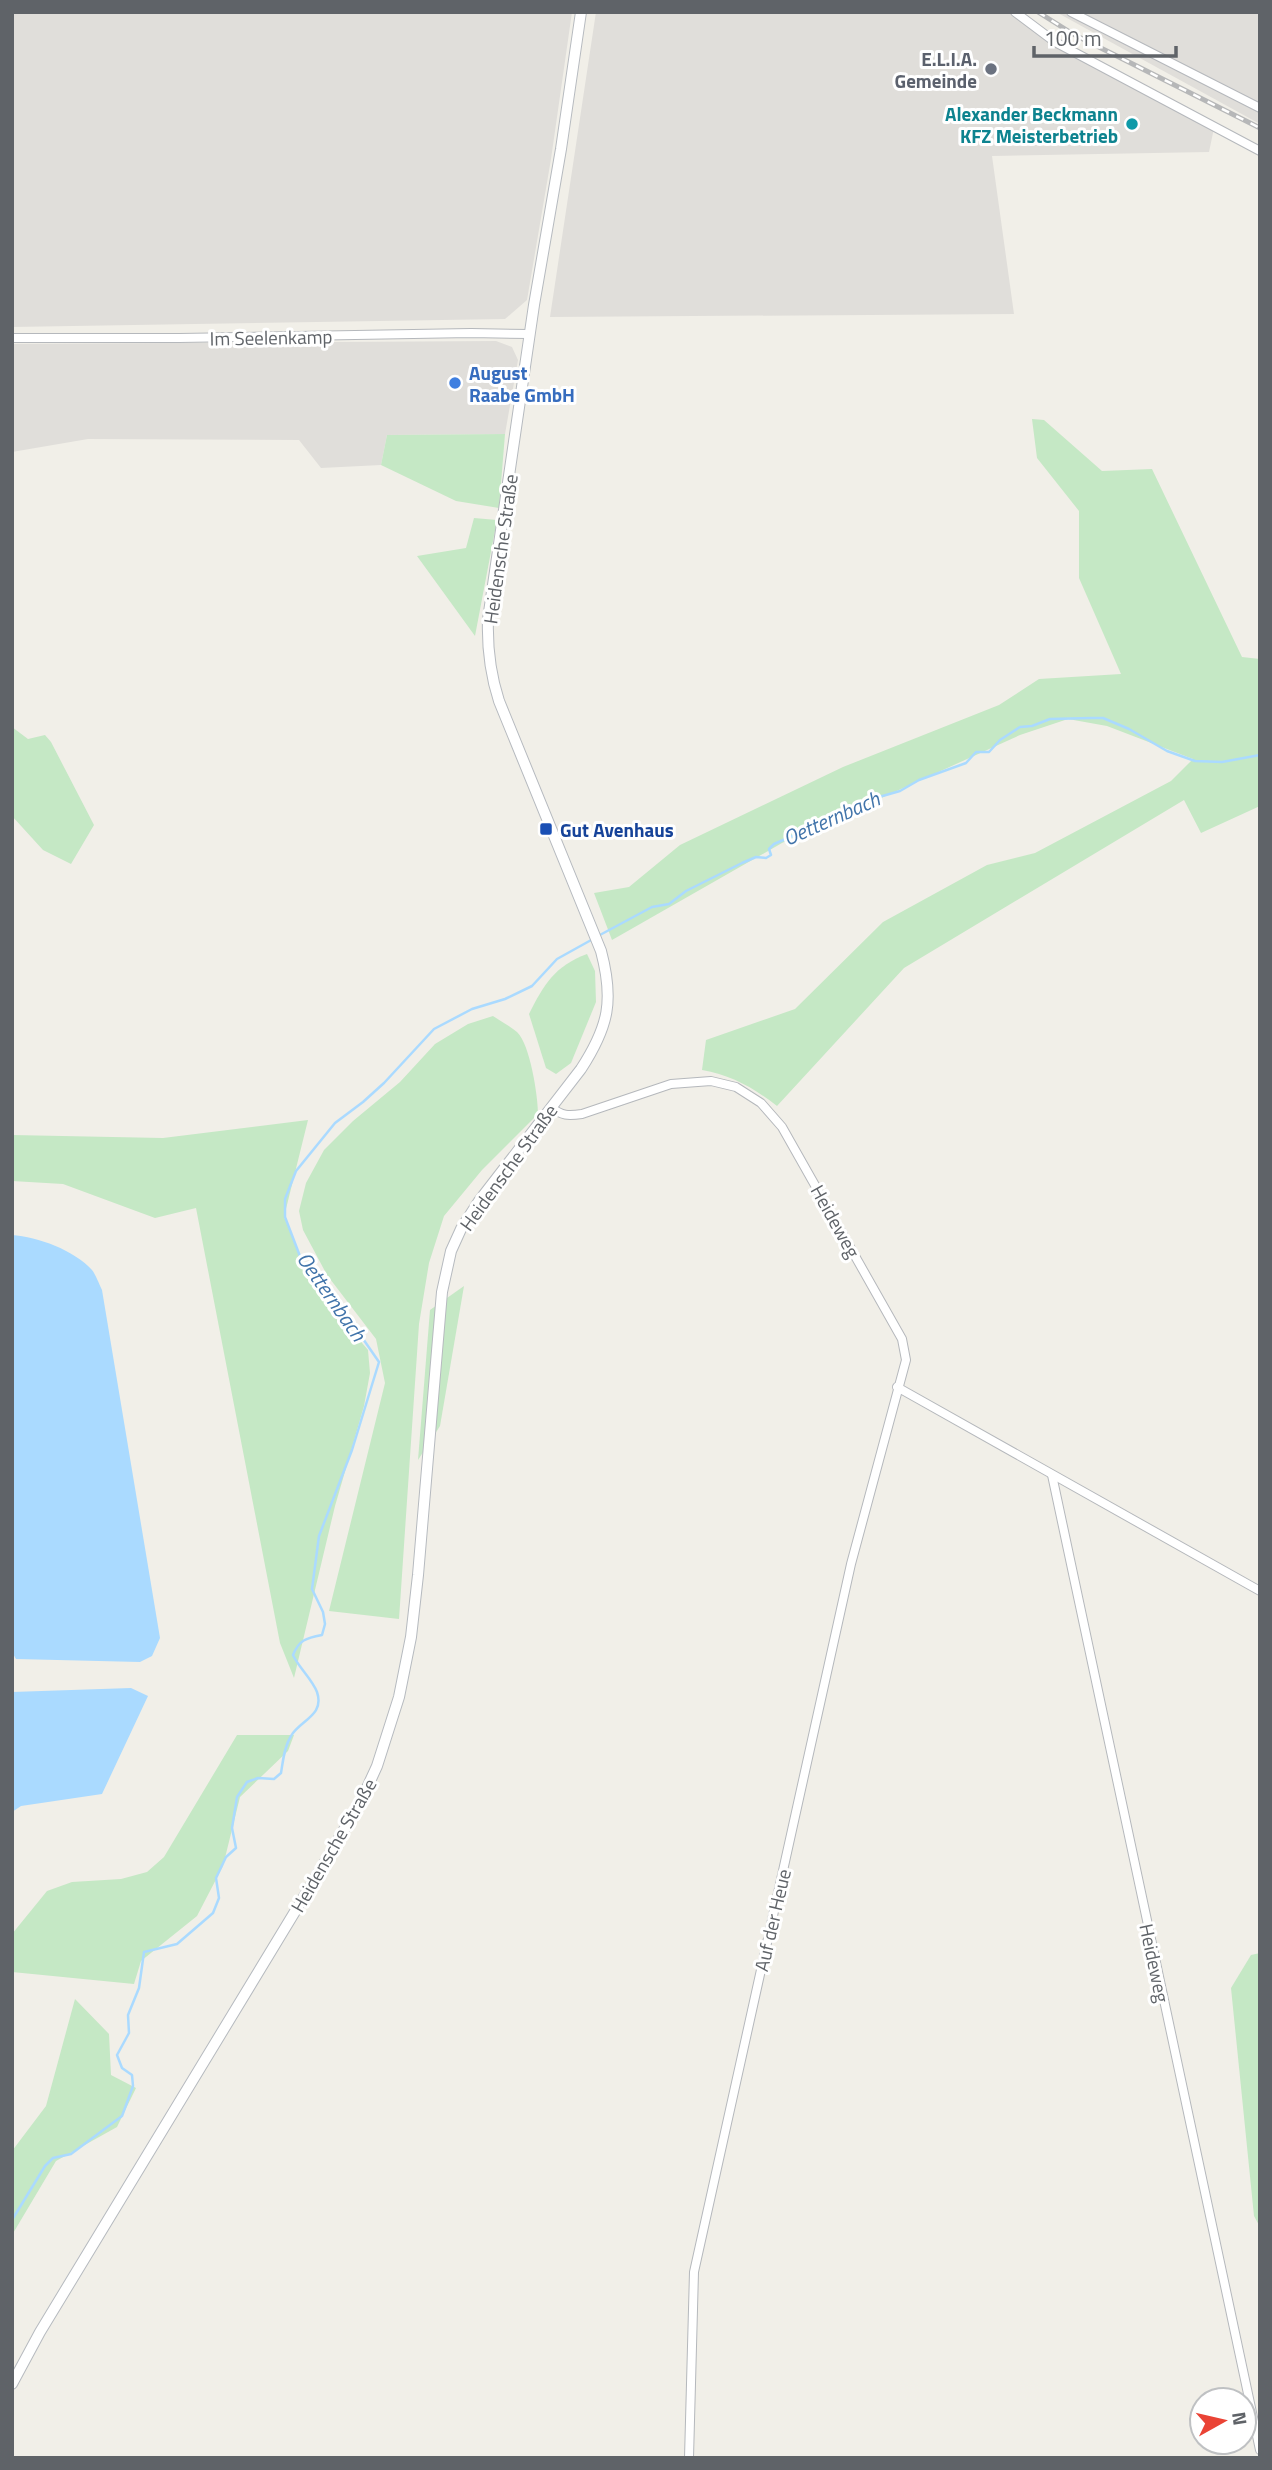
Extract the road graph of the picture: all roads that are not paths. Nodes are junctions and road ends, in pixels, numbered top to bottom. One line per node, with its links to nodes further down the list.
1 (581, 12): 6 (main road, Heidensche Straße)
2 (1015, 12): 5 (street)
3 (1071, 12): 4 (street)
4 (1260, 108)
5 (1260, 150)
6 (530, 334): 7 (street, Im Seelenkamp); 8 (main road, Heidensche Straße)
7 (12, 338)
8 (551, 1107): 9 (street, Heideweg); 12 (main road, Heidensche Straße)
9 (897, 1387): 10 (street); 14 (street, Auf der Heue)
10 (1052, 1475): 11 (street); 13 (street, Heideweg)
11 (1260, 1591)
12 (12, 2384)
13 (1260, 2450)
14 (689, 2458)

